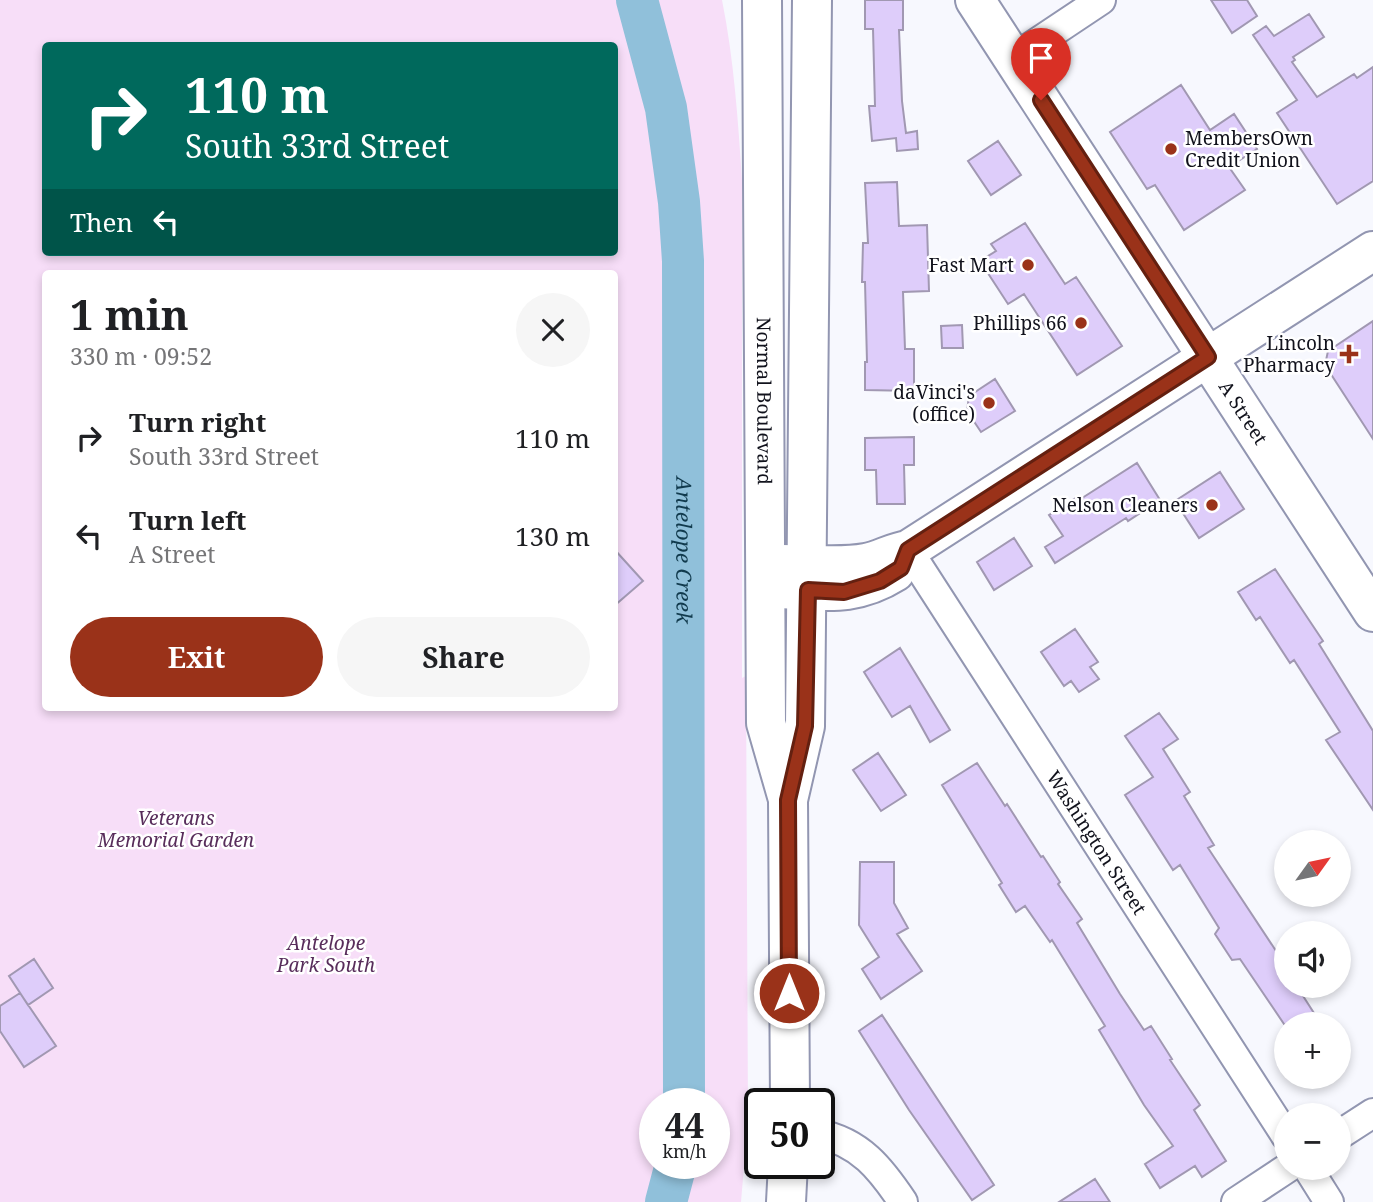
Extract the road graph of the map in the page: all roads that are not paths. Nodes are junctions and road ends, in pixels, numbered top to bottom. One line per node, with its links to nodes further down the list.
1 (740, 0): 7 (main road)
2 (762, 0): 7 (main road, Normal Boulevard)
3 (812, 0): 12 (main road, Normal Boulevard)
4 (975, 0): 6 (main road, A Street)
5 (1101, 0): 6 (street)
6 (1014, 58): 9 (main road, A Street)
7 (764, 181): 11 (main road, Normal Boulevard)
8 (1373, 251): 9 (main road)
9 (1208, 357): 10 (main road); 13 (main road, A Street)
10 (908, 550): 12 (main road); 17 (street, Washington Street)
11 (766, 576): 12 (main road); 14 (main road, Normal Boulevard)
12 (808, 577): 14 (main road, Normal Boulevard)
13 (1373, 612)
14 (788, 800): 15 (main road, Normal Boulevard)
15 (790, 1088)
16 (1373, 1113): 18 (street)
17 (1274, 1117)
18 (1351, 1127)
19 (835, 1138): 24 (street)
20 (1274, 1177): 25 (street)
21 (787, 1179): 23 (main road)
22 (1315, 1180): 26 (street)
23 (786, 1202)
24 (903, 1202)
25 (1236, 1202)
26 (1329, 1202)

